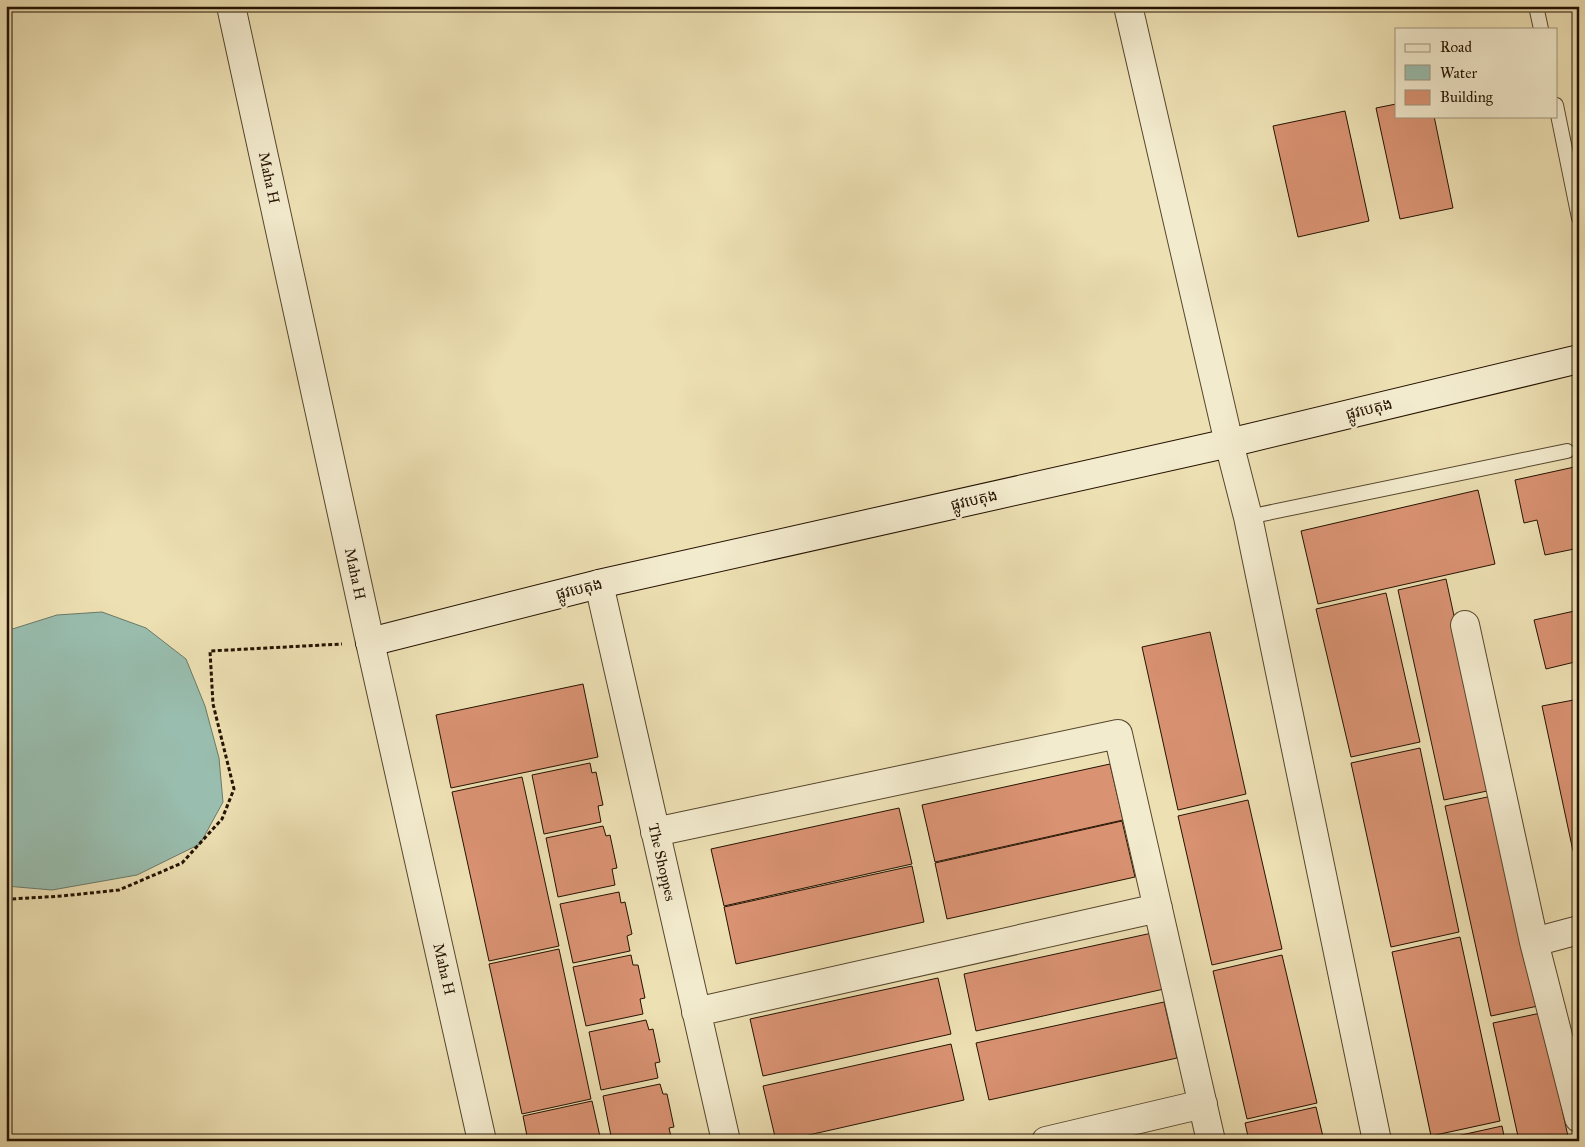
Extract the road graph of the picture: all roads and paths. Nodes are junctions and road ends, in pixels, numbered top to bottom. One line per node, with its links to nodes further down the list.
1 (231, 6): 13 (street, Maha H)
2 (1128, 6): 8 (street)
3 (1536, 6): 4 (lane)
4 (1541, 28)
5 (1558, 116): 6 (lane)
6 (1579, 218)
7 (1579, 359): 8 (street, ផ្លូវបេតុង)
8 (1229, 443): 10 (street); 11 (street, ផ្លូវបេតុង)
9 (1567, 451): 10 (lane)
10 (1248, 517): 26 (street)
11 (599, 584): 13 (street, ផ្លូវបេតុង); 14 (street, The Shoppes)
12 (1465, 625): 18 (street)
13 (370, 642): 15 (path); 22 (street, Maha H)
14 (655, 832): 16 (street); 19 (street, The Shoppes)
15 (6, 901)
16 (1158, 908): 19 (street); 20 (street)
17 (1579, 930): 18 (street)
18 (1534, 942): 21 (street)
19 (696, 1012): 23 (street, The Shoppes)
20 (1202, 1104): 24 (street); 25 (street)
21 (1579, 1118)
22 (482, 1141)
23 (726, 1141)
24 (1046, 1141)
25 (1211, 1141)
26 (1377, 1141)

